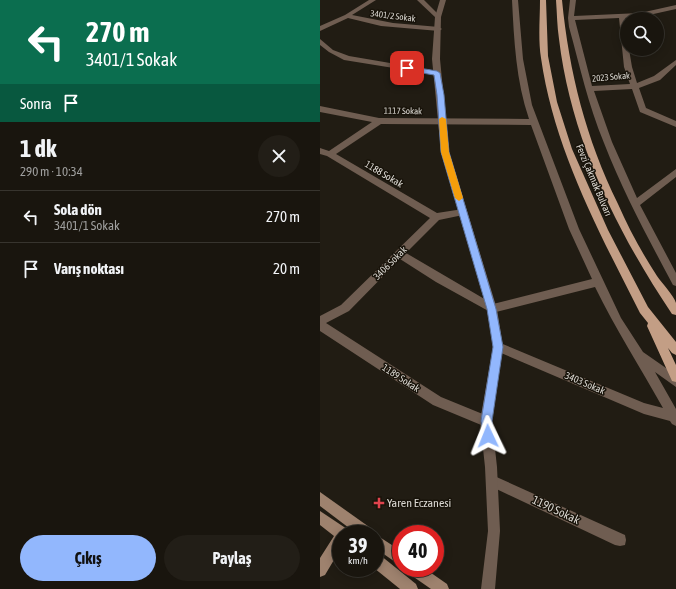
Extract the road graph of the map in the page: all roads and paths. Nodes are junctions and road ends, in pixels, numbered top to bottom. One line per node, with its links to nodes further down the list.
1 (373, 0): 10 (street)
2 (420, 0): 11 (street)
3 (443, 0): 11 (street)
4 (515, 0): 25 (street)
5 (543, 0): 37 (main road, Fevzi Çakmak Bulvarı)
6 (559, 0): 38 (main road, Fevzi Çakmak Bulvarı)
7 (573, 0): 13 (street)
8 (676, 7): 9 (street)
9 (654, 12)
10 (347, 16): 14 (street); 15 (street, 3401/2 Sokak)
11 (438, 17): 15 (street)
12 (620, 17): 13 (street)
13 (571, 18): 21 (street)
14 (320, 29)
15 (439, 29): 19 (street)
16 (320, 41): 19 (street)
17 (627, 56): 20 (street)
18 (676, 62): 20 (street, 2023 Sokak)
19 (437, 73): 24 (street)
20 (633, 86): 21 (street, 2023 Sokak); 26 (street)
21 (588, 89): 30 (street)
22 (320, 109): 23 (street, 1117 Sokak)
23 (379, 121): 24 (street, 1117 Sokak); 28 (street)
24 (442, 122): 25 (street, 1117 Sokak); 31 (street)
25 (534, 122): 34 (street)
26 (676, 124)
27 (320, 151): 28 (street, 1188 Sokak)
28 (330, 154): 32 (street, 1188 Sokak)
29 (676, 172): 30 (street)
30 (635, 204): 35 (street)
31 (463, 212): 32 (street); 36 (street)
32 (436, 217): 33 (street, 3406 Sokak)
33 (399, 254): 36 (street); 39 (street, 3406 Sokak)
34 (598, 282): 36 (street); 42 (street)
35 (676, 282)
36 (492, 309): 41 (street)
37 (644, 310): 43 (main road, Fevzi Çakmak Bulvarı); 44 (main road)
38 (676, 311)
39 (320, 321)
40 (320, 325): 47 (street, 1189 Sokak)
41 (498, 347): 46 (street, 3403 Sokak); 47 (street)
42 (636, 350): 45 (street); 46 (street)
43 (676, 350)
44 (676, 377)
45 (676, 382)
46 (674, 418)
47 (486, 421): 48 (street)
48 (492, 481): 55 (street, 1190 Sokak); 62 (street)
49 (320, 498): 51 (main road)
50 (320, 517): 54 (main road)
51 (350, 521): 52 (street); 53 (main road)
52 (348, 525)
53 (355, 525)
54 (332, 527)
55 (620, 540)
56 (332, 551): 58 (main road)
57 (384, 567): 60 (main road)
58 (320, 570)
59 (425, 577): 61 (main road)
60 (411, 589)
61 (442, 589)
62 (488, 589)

